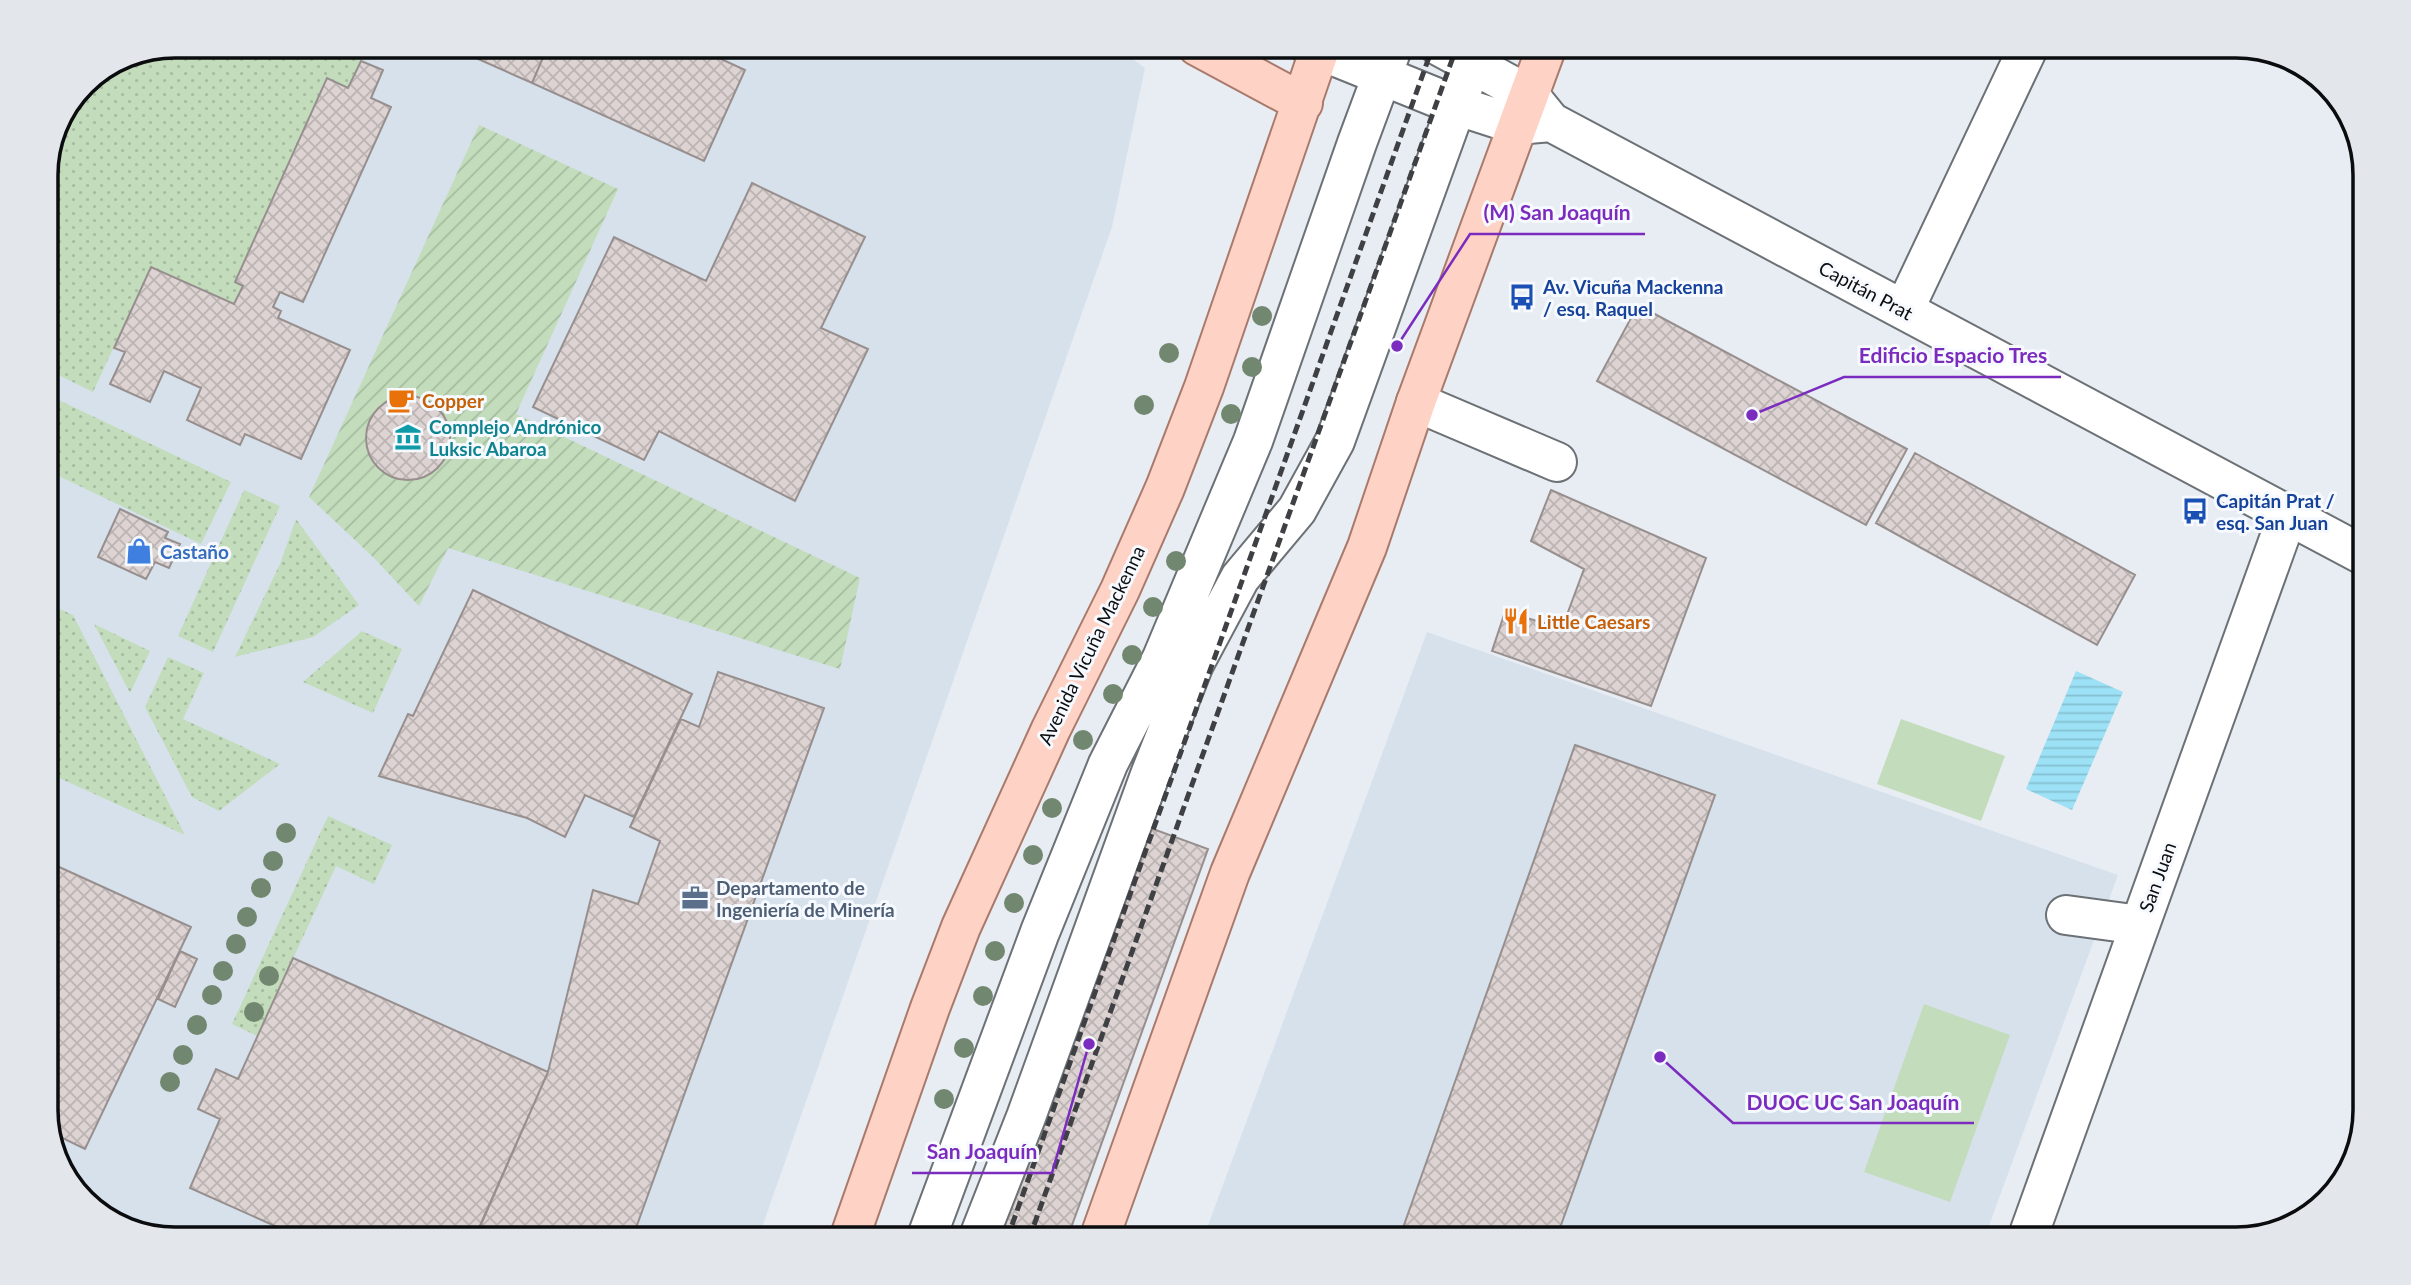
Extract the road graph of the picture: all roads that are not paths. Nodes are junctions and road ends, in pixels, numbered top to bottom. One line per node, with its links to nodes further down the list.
1 (1219, 58): 8 (main road)
2 (1313, 58): 8 (main road, Avenida Vicuña Mackenna)
3 (1462, 58): 9 (street)
4 (1471, 58): 10 (street)
5 (1545, 58): 10 (main road)
6 (2023, 58): 11 (street)
7 (1388, 60): 9 (street); 19 (street)
8 (1303, 103): 18 (main road, Avenida Vicuña Mackenna)
9 (1455, 105): 10 (street); 20 (street)
10 (1533, 114): 11 (street, Capitán Prat); 12 (main road)
11 (1904, 310): 14 (street, Capitán Prat)
12 (1416, 402): 13 (street); 21 (main road)
13 (1558, 462)
14 (2288, 514): 15 (street, Capitán Prat); 17 (street, San Juan)
15 (2353, 549)
16 (2066, 915): 17 (street)
17 (2140, 925): 22 (street, San Juan)
18 (854, 1227)
19 (931, 1227)
20 (983, 1227)
21 (1104, 1227)
22 (2031, 1227)

